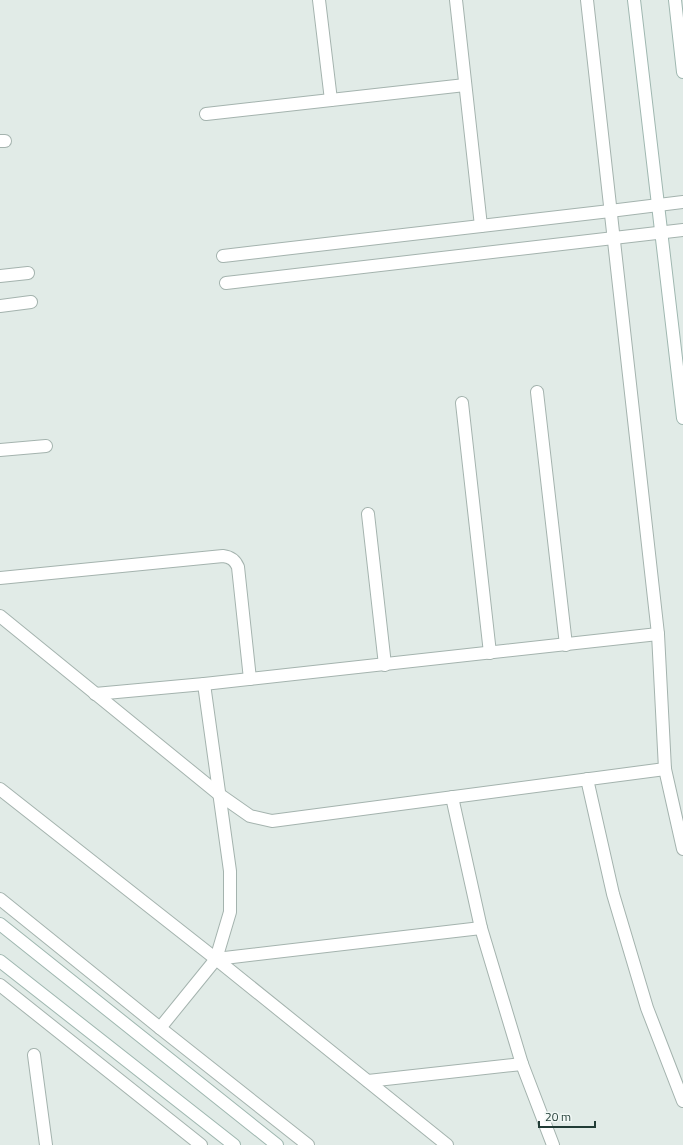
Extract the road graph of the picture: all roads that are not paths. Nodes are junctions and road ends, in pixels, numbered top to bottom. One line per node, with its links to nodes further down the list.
1 (319, 0): 8 (street)
2 (456, 0): 7 (street)
3 (587, 0): 12 (street)
4 (634, 0): 11 (street)
5 (674, 0): 6 (street)
6 (683, 72)
7 (465, 85): 8 (street); 13 (street)
8 (330, 100): 9 (street)
9 (206, 114)
10 (683, 202): 11 (street)
11 (659, 206): 12 (street); 15 (street)
12 (610, 211): 13 (street); 16 (street)
13 (481, 226): 17 (street)
14 (683, 230): 15 (street)
15 (662, 233): 16 (street); 25 (street)
16 (614, 238): 20 (street); 31 (street)
17 (223, 256)
18 (28, 273): 19 (street)
19 (0, 276)
20 (226, 283)
21 (31, 302): 22 (street)
22 (0, 306)
23 (537, 392): 32 (street)
24 (462, 403): 33 (street)
25 (683, 418)
26 (46, 446): 27 (street)
27 (0, 450)
28 (368, 514): 34 (street)
29 (0, 578): 35 (street)
30 (0, 616): 37 (street)
31 (658, 634): 32 (street); 38 (street)
32 (566, 644): 33 (street)
33 (490, 653): 34 (street)
34 (385, 665): 35 (street)
35 (250, 679): 36 (street)
36 (204, 684): 37 (street); 41 (street)
37 (95, 694): 41 (street)
38 (665, 769): 39 (street); 43 (street)
39 (587, 779): 42 (street); 54 (street)
40 (0, 789): 47 (street)
41 (220, 796): 42 (street); 47 (street)
42 (452, 797): 46 (street)
43 (683, 849)
44 (0, 899): 50 (street)
45 (0, 924): 58 (street)
46 (481, 928): 47 (street); 52 (street)
47 (216, 959): 50 (street); 53 (street)
48 (0, 961): 57 (street)
49 (0, 985): 56 (street)
50 (160, 1028): 59 (street)
51 (34, 1056): 55 (street)
52 (522, 1064): 53 (street); 61 (street)
53 (368, 1081): 60 (street)
54 (683, 1101)
55 (46, 1145)
56 (201, 1145)
57 (234, 1145)
58 (277, 1145)
59 (308, 1145)
60 (447, 1145)
61 (552, 1145)

